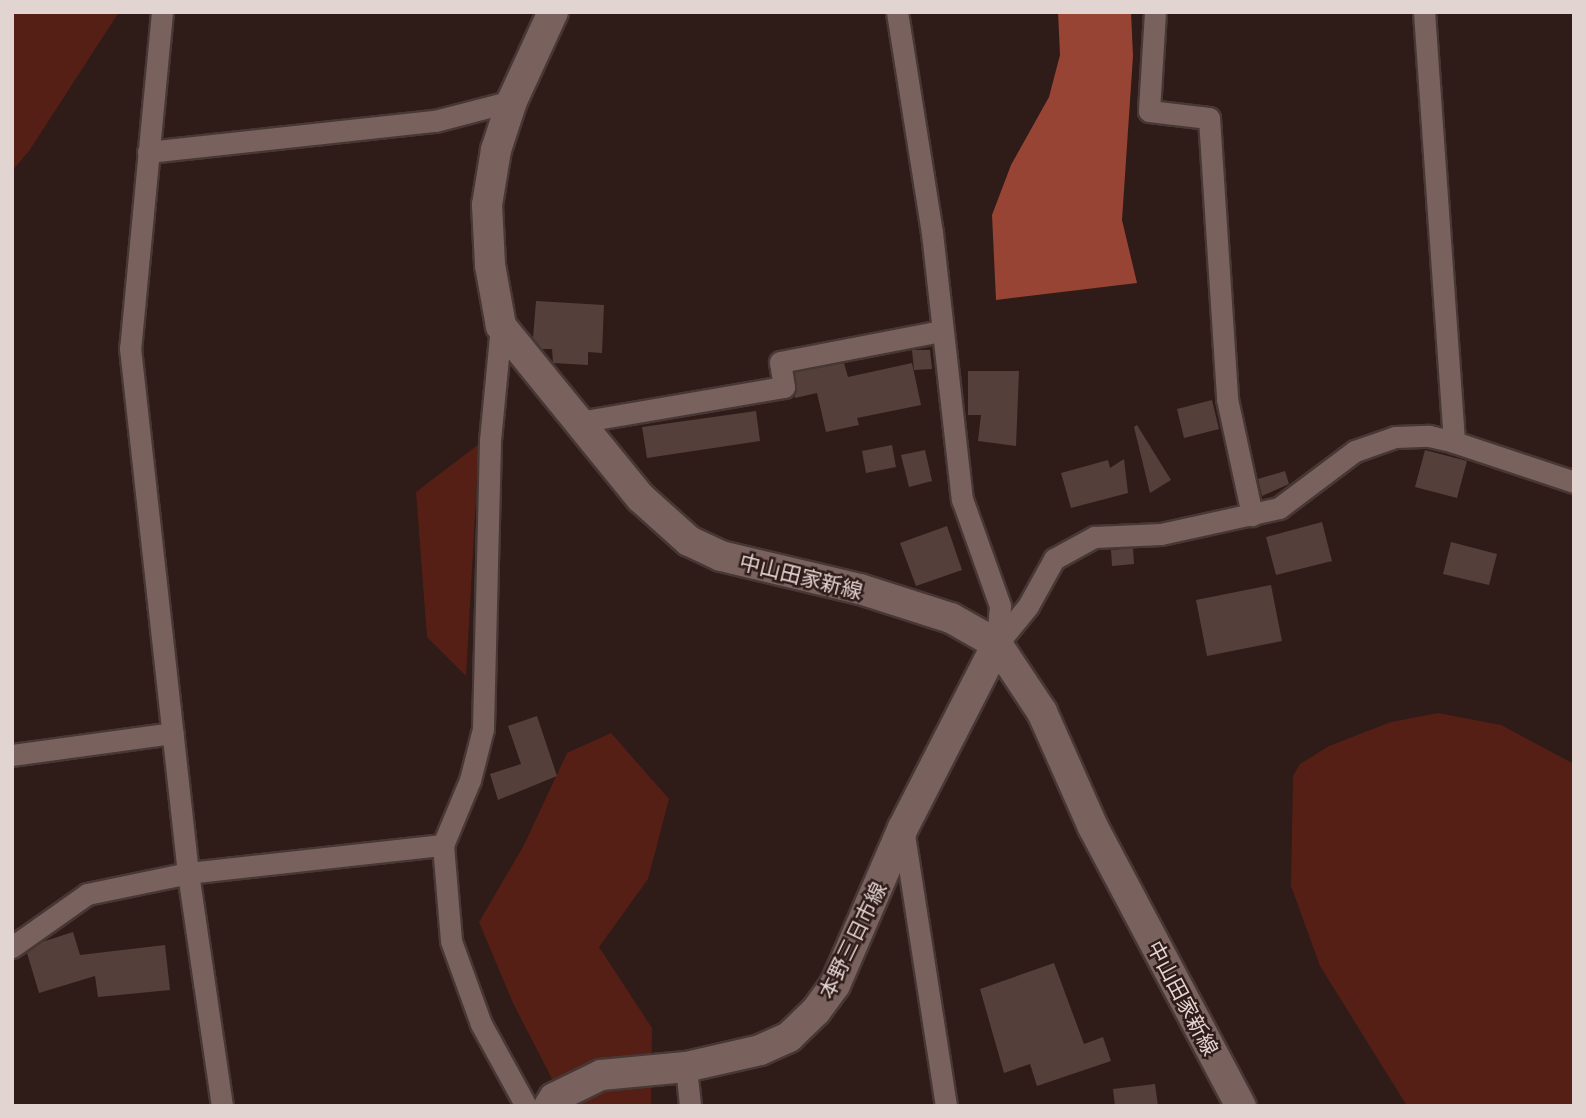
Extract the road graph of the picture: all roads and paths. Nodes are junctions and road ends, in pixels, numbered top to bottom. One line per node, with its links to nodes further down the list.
1 (162, 12): 7 (street)
2 (553, 12): 6 (main road, 中山田家新線)
3 (897, 12): 9 (street)
4 (1155, 12): 13 (street)
5 (1424, 12): 11 (street)
6 (512, 101): 7 (street); 8 (main road, 中山田家新線)
7 (148, 152): 15 (street)
8 (501, 326): 10 (main road, 中山田家新線); 18 (street)
9 (941, 331): 10 (street); 14 (street)
10 (579, 422): 14 (main road, 中山田家新線)
11 (1454, 442): 12 (street); 13 (street)
12 (1574, 482)
13 (1252, 515): 14 (street)
14 (997, 644): 17 (main road, 本野三日市線); 27 (main road, 中山田家新線)
15 (172, 733): 16 (street); 19 (street)
16 (12, 755)
17 (903, 828): 21 (main road, 本野三日市線); 26 (street)
18 (443, 845): 19 (street); 23 (street)
19 (188, 873): 20 (street); 22 (street)
20 (12, 947)
21 (687, 1067): 24 (main road, 本野三日市線); 25 (street)
22 (222, 1106)
23 (526, 1106)
24 (549, 1106)
25 (690, 1106)
26 (946, 1106)
27 (1241, 1106)

